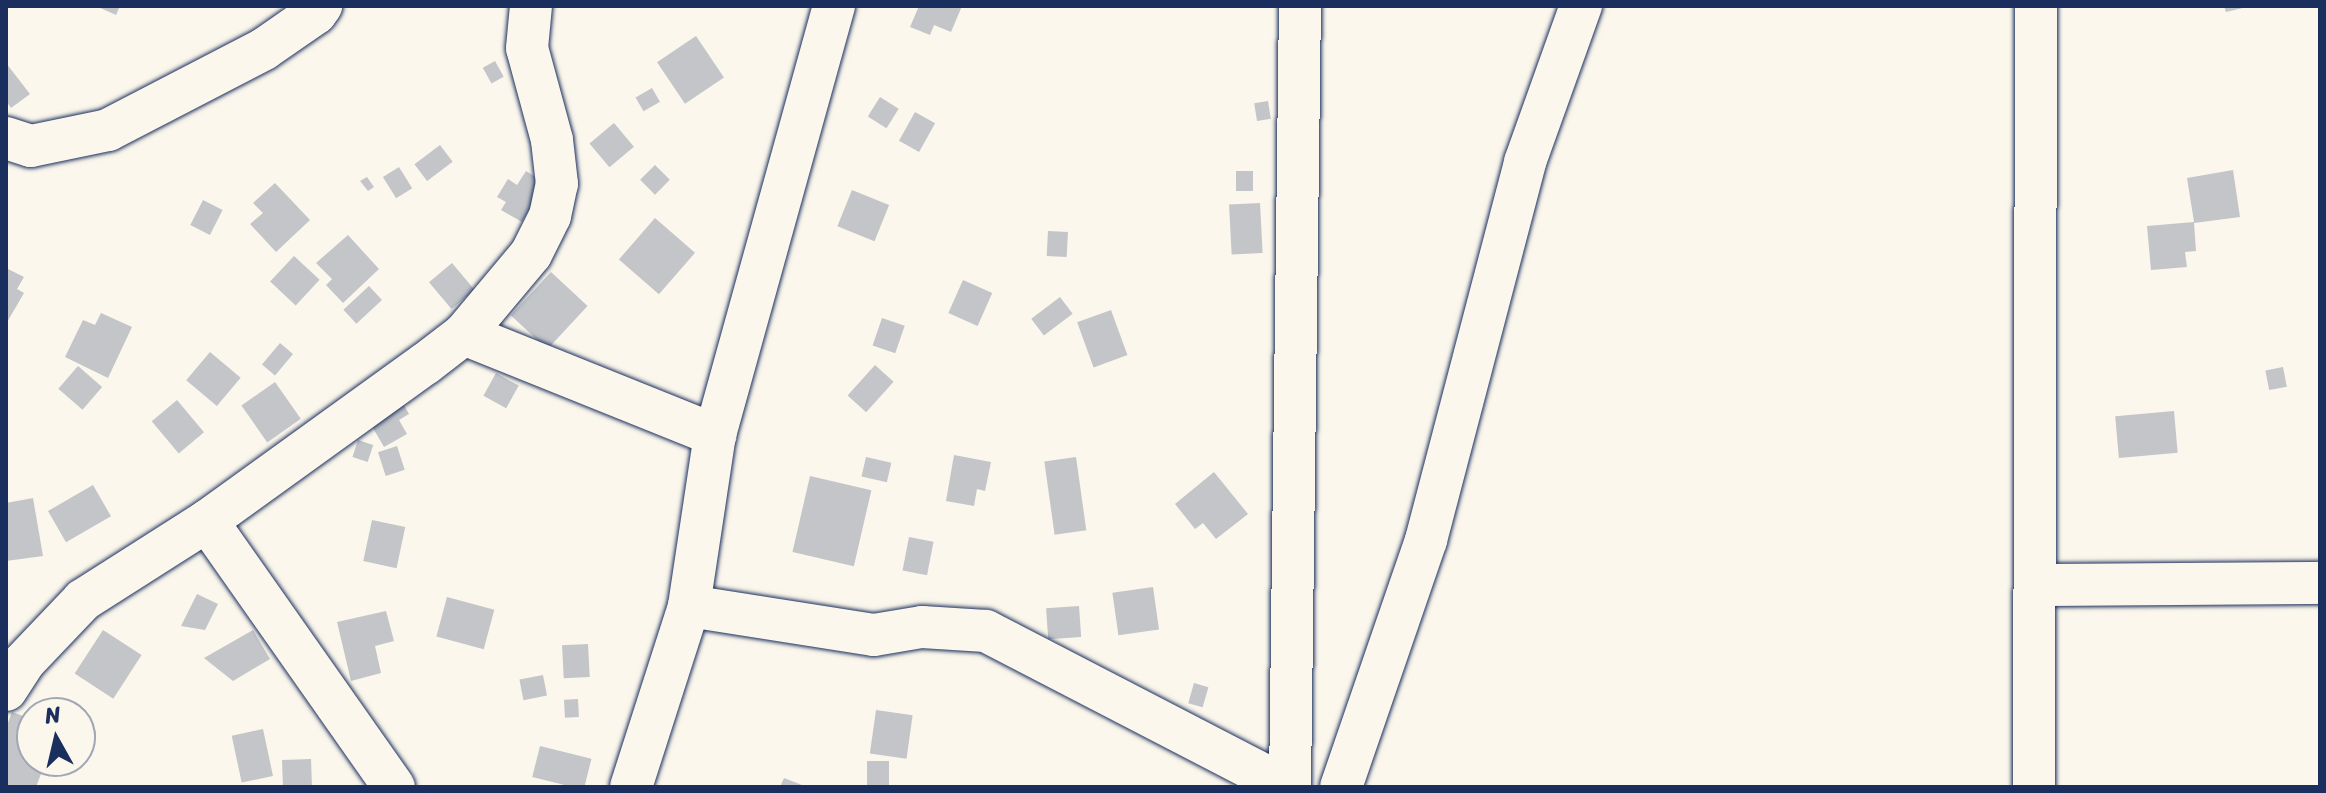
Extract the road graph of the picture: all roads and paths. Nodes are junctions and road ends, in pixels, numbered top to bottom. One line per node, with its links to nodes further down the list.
1 (321, 6): 7 (street)
2 (531, 6): 8 (street)
3 (834, 6): 9 (street)
4 (1300, 6): 17 (street)
5 (1581, 6): 18 (street)
6 (2036, 6): 12 (street)
7 (6, 138)
8 (464, 334): 9 (street); 10 (street)
9 (715, 435): 13 (street)
10 (207, 521): 14 (street); 15 (street)
11 (2320, 583): 12 (street)
12 (2036, 585): 19 (street)
13 (689, 606): 16 (street); 17 (street)
14 (6, 690)
15 (394, 787)
16 (631, 787)
17 (1289, 787)
18 (1341, 787)
19 (2034, 787)

